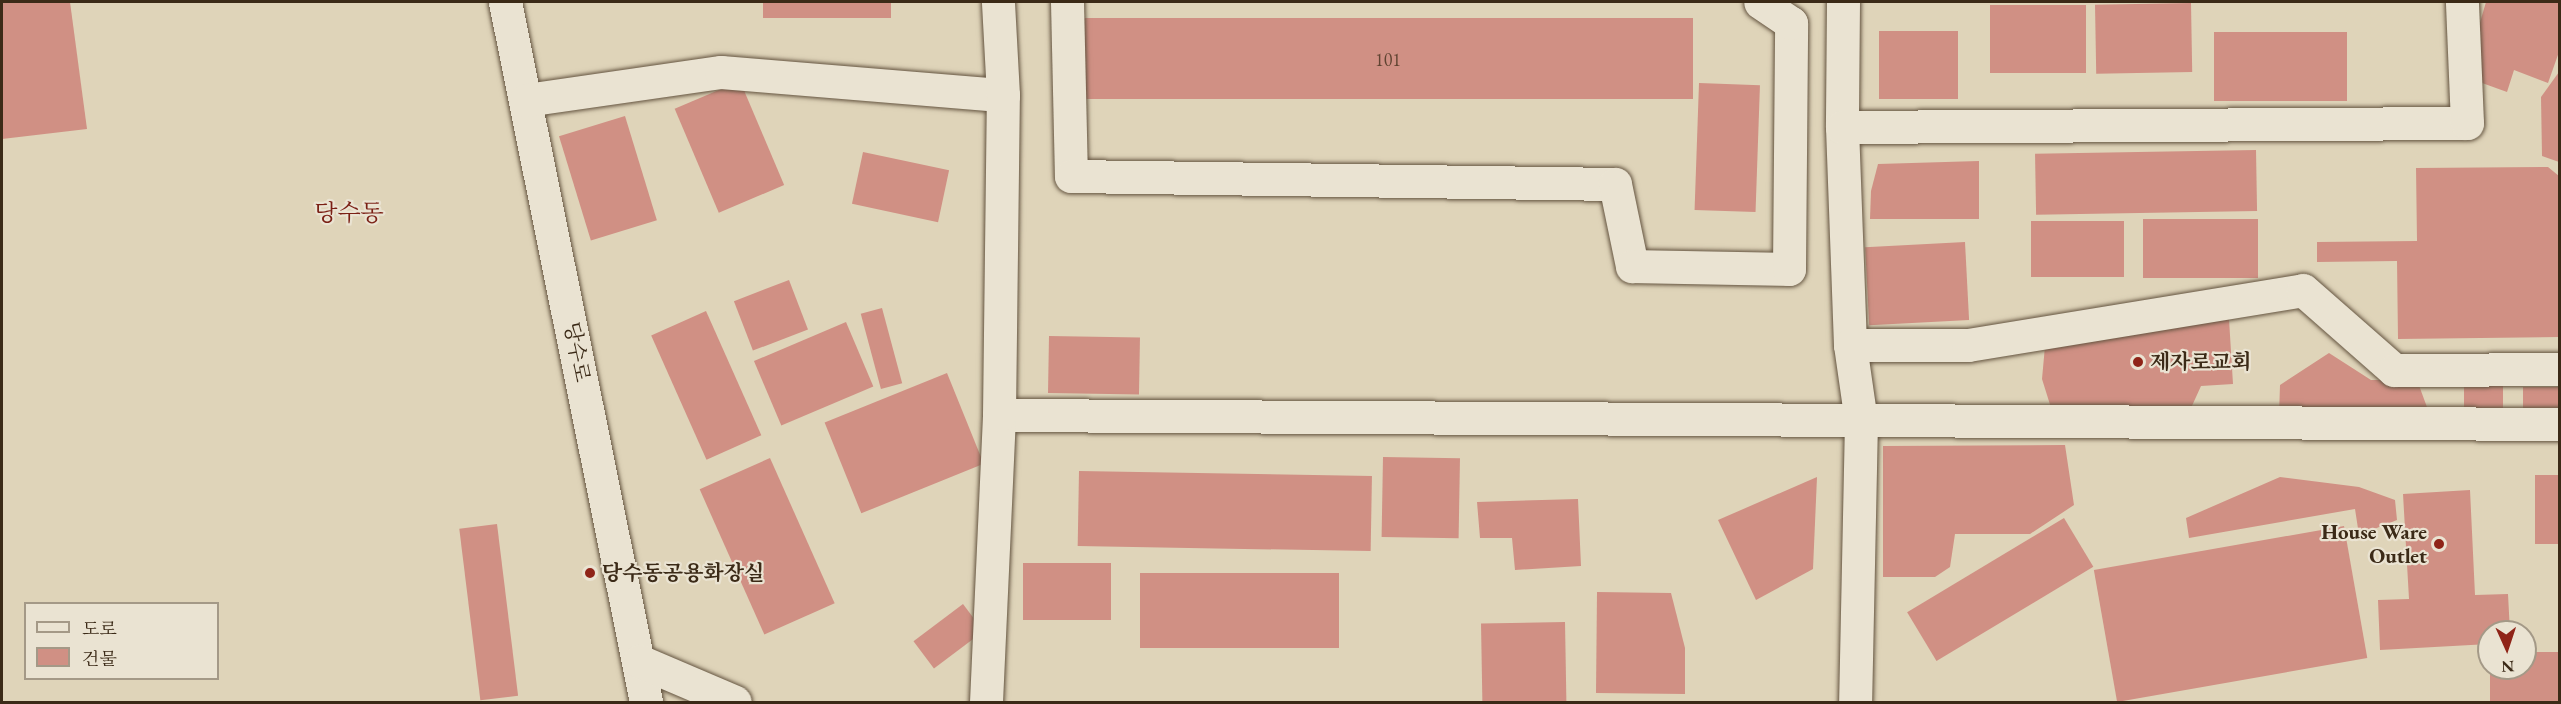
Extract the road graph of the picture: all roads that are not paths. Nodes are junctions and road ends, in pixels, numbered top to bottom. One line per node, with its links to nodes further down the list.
1 (505, 2): 8 (street, 당수로)
2 (998, 2): 7 (street)
3 (1067, 2): 4 (street)
4 (1760, 2)
5 (1844, 2): 9 (street)
6 (2462, 2): 9 (street)
7 (1003, 94): 8 (street); 12 (street)
8 (526, 100): 15 (street, 당수로)
9 (1842, 127): 10 (street)
10 (1850, 345): 11 (street); 13 (street)
11 (2559, 369)
12 (999, 415): 13 (street); 18 (street)
13 (1861, 421): 14 (street); 19 (street)
14 (2559, 424)
15 (639, 661): 16 (street, 당수로); 17 (street)
16 (646, 702)
17 (735, 702)
18 (986, 702)
19 (1855, 702)

